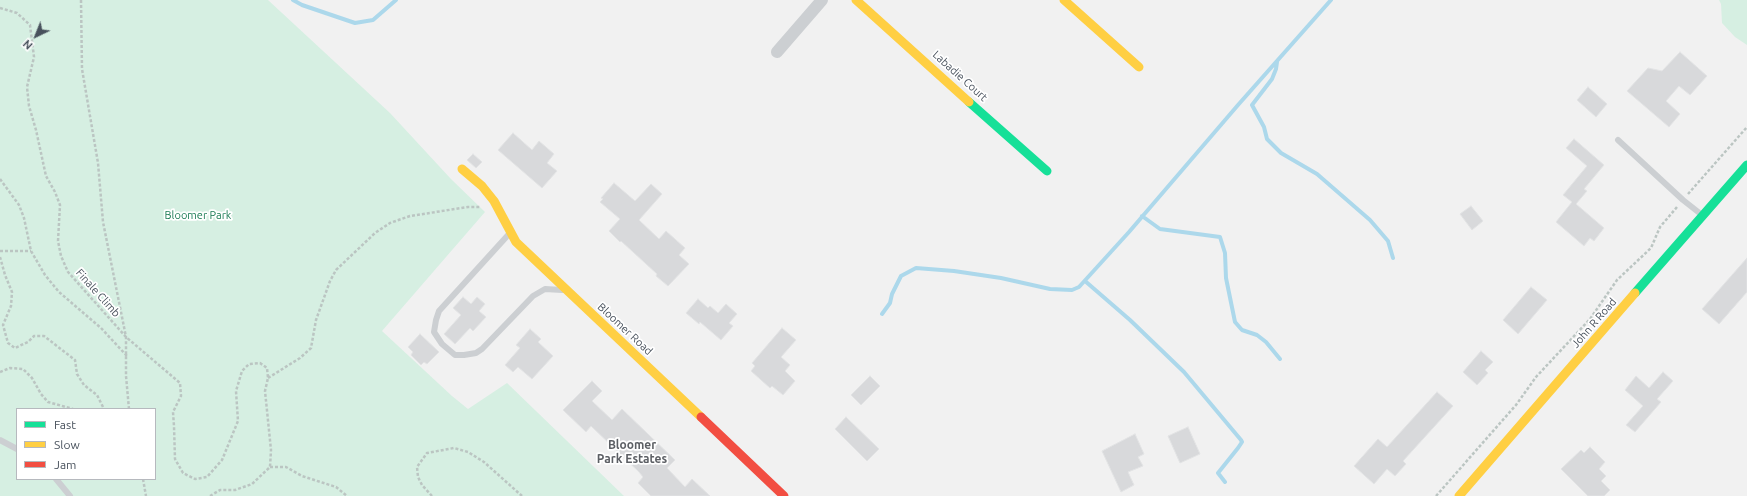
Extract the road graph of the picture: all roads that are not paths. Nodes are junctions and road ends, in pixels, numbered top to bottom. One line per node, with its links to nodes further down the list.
1 (822, 0): 4 (street)
2 (856, 0): 9 (street, Labadie Court)
3 (1064, 0): 5 (street)
4 (777, 52)
5 (1139, 67)
6 (1618, 140): 10 (lane)
7 (1747, 166): 10 (street, John R Road)
8 (462, 169): 11 (street, Bloomer Road)
9 (1047, 171)
10 (1704, 216): 18 (street, John R Road)
11 (510, 233): 12 (street, Bloomer Road); 12 (lane)
12 (566, 290): 17 (street, Bloomer Road)
13 (0, 440): 14 (lane)
14 (16, 448)
15 (57, 480): 16 (lane)
16 (70, 496)
17 (784, 496)
18 (1459, 496)

